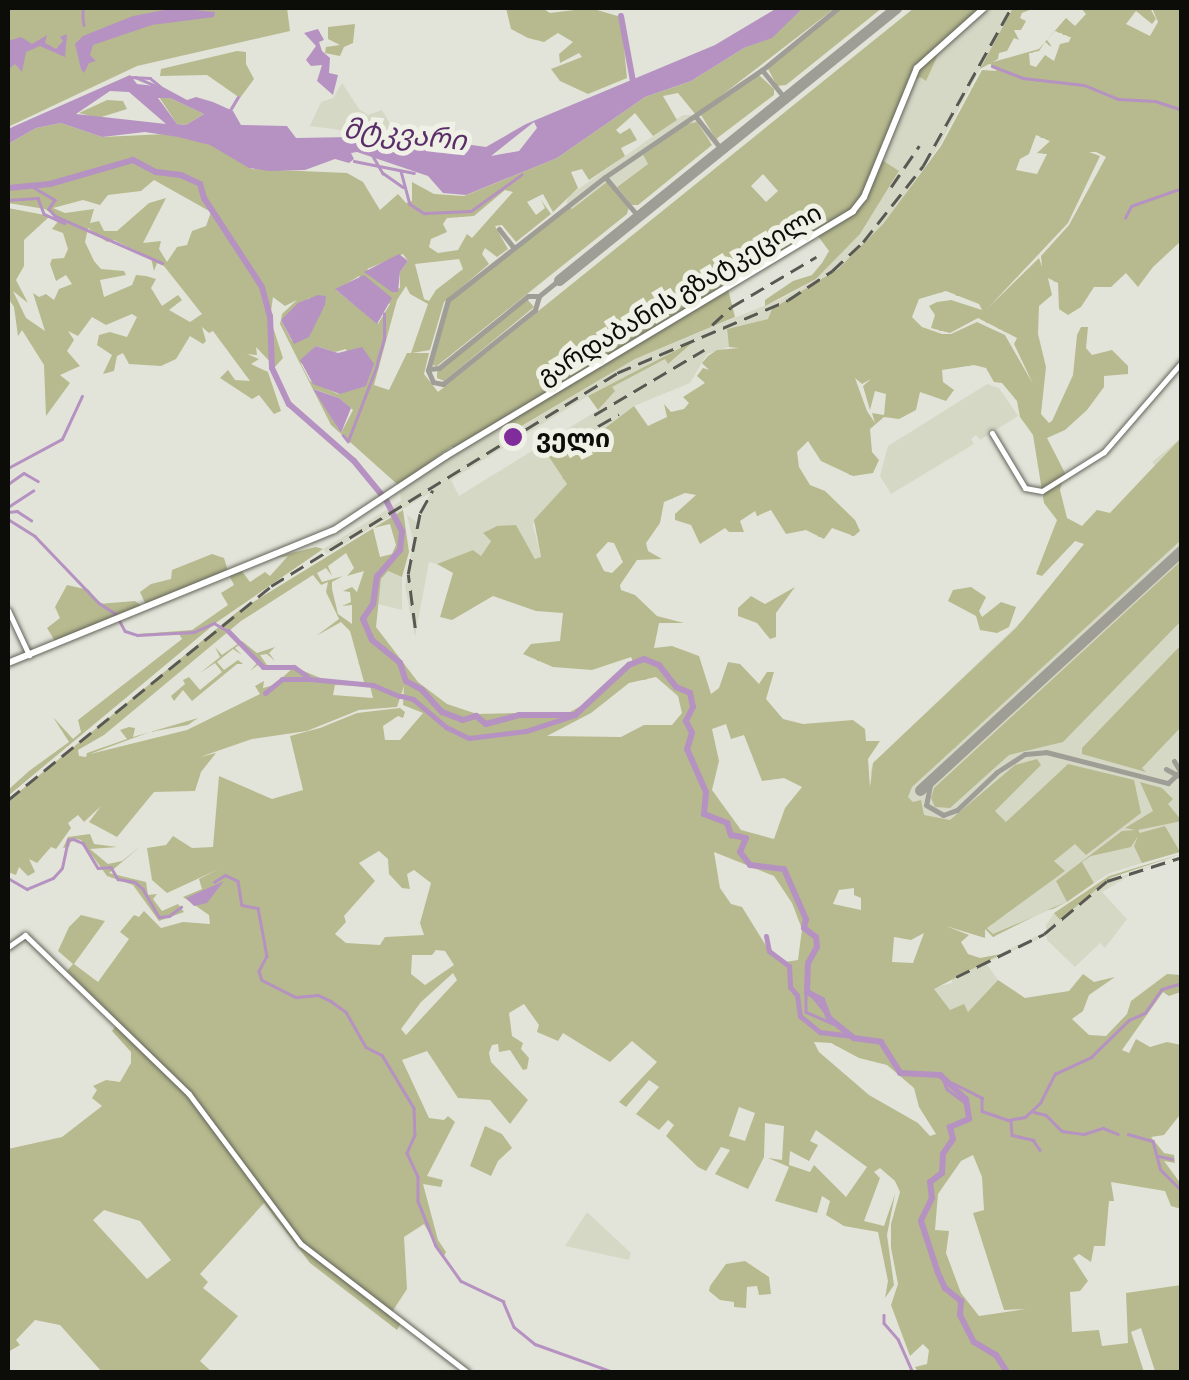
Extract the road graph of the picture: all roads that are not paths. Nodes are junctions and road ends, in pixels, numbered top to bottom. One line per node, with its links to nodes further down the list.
1 (984, 8): 5 (main road, გარდაბანის გზატკეცილი)
2 (1182, 362): 3 (street)
3 (992, 432)
4 (8, 610): 5 (street)
5 (29, 654): 6 (main road, გარდაბანის გზატკეცილი)
6 (8, 663)
7 (8, 948): 8 (street)
8 (467, 1372)

